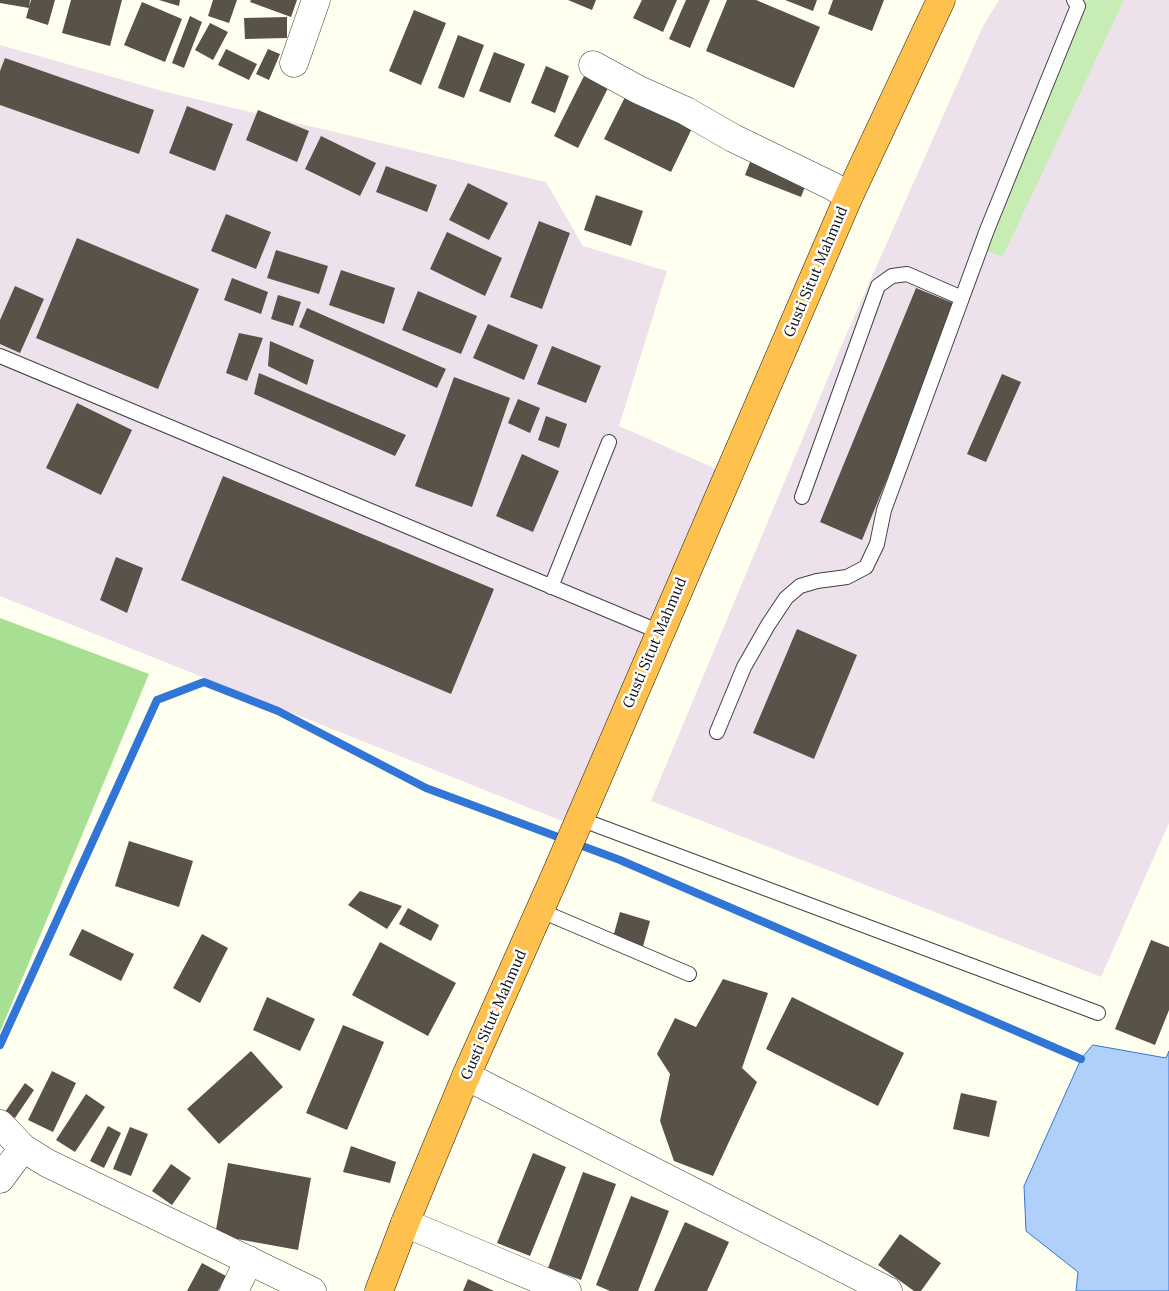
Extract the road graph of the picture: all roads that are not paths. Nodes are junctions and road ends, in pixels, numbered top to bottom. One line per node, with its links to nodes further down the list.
1 (316, 0): 4 (street)
2 (940, 0): 6 (highway, Gusti Situt Mahmud)
3 (1074, 0): 7 (lane)
4 (294, 63)
5 (593, 65): 6 (street)
6 (849, 196): 12 (highway, Gusti Situt Mahmud)
7 (962, 298): 10 (lane); 13 (lane)
8 (0, 356): 11 (lane)
9 (609, 442): 11 (lane)
10 (802, 497)
11 (551, 587): 12 (lane)
12 (660, 632): 14 (highway, Gusti Situt Mahmud)
13 (717, 732)
14 (580, 819): 15 (highway, Gusti Situt Mahmud); 17 (lane)
15 (540, 910): 16 (lane); 18 (highway, Gusti Situt Mahmud)
16 (689, 974)
17 (1098, 1013)
18 (466, 1076): 21 (highway, Gusti Situt Mahmud); 27 (street)
19 (11, 1135): 20 (street); 22 (street)
20 (0, 1179)
21 (405, 1223): 25 (highway, Gusti Situt Mahmud); 26 (street)
22 (248, 1260): 23 (street); 24 (street)
23 (234, 1291)
24 (312, 1291)
25 (379, 1291)
26 (567, 1291)
27 (888, 1291)

